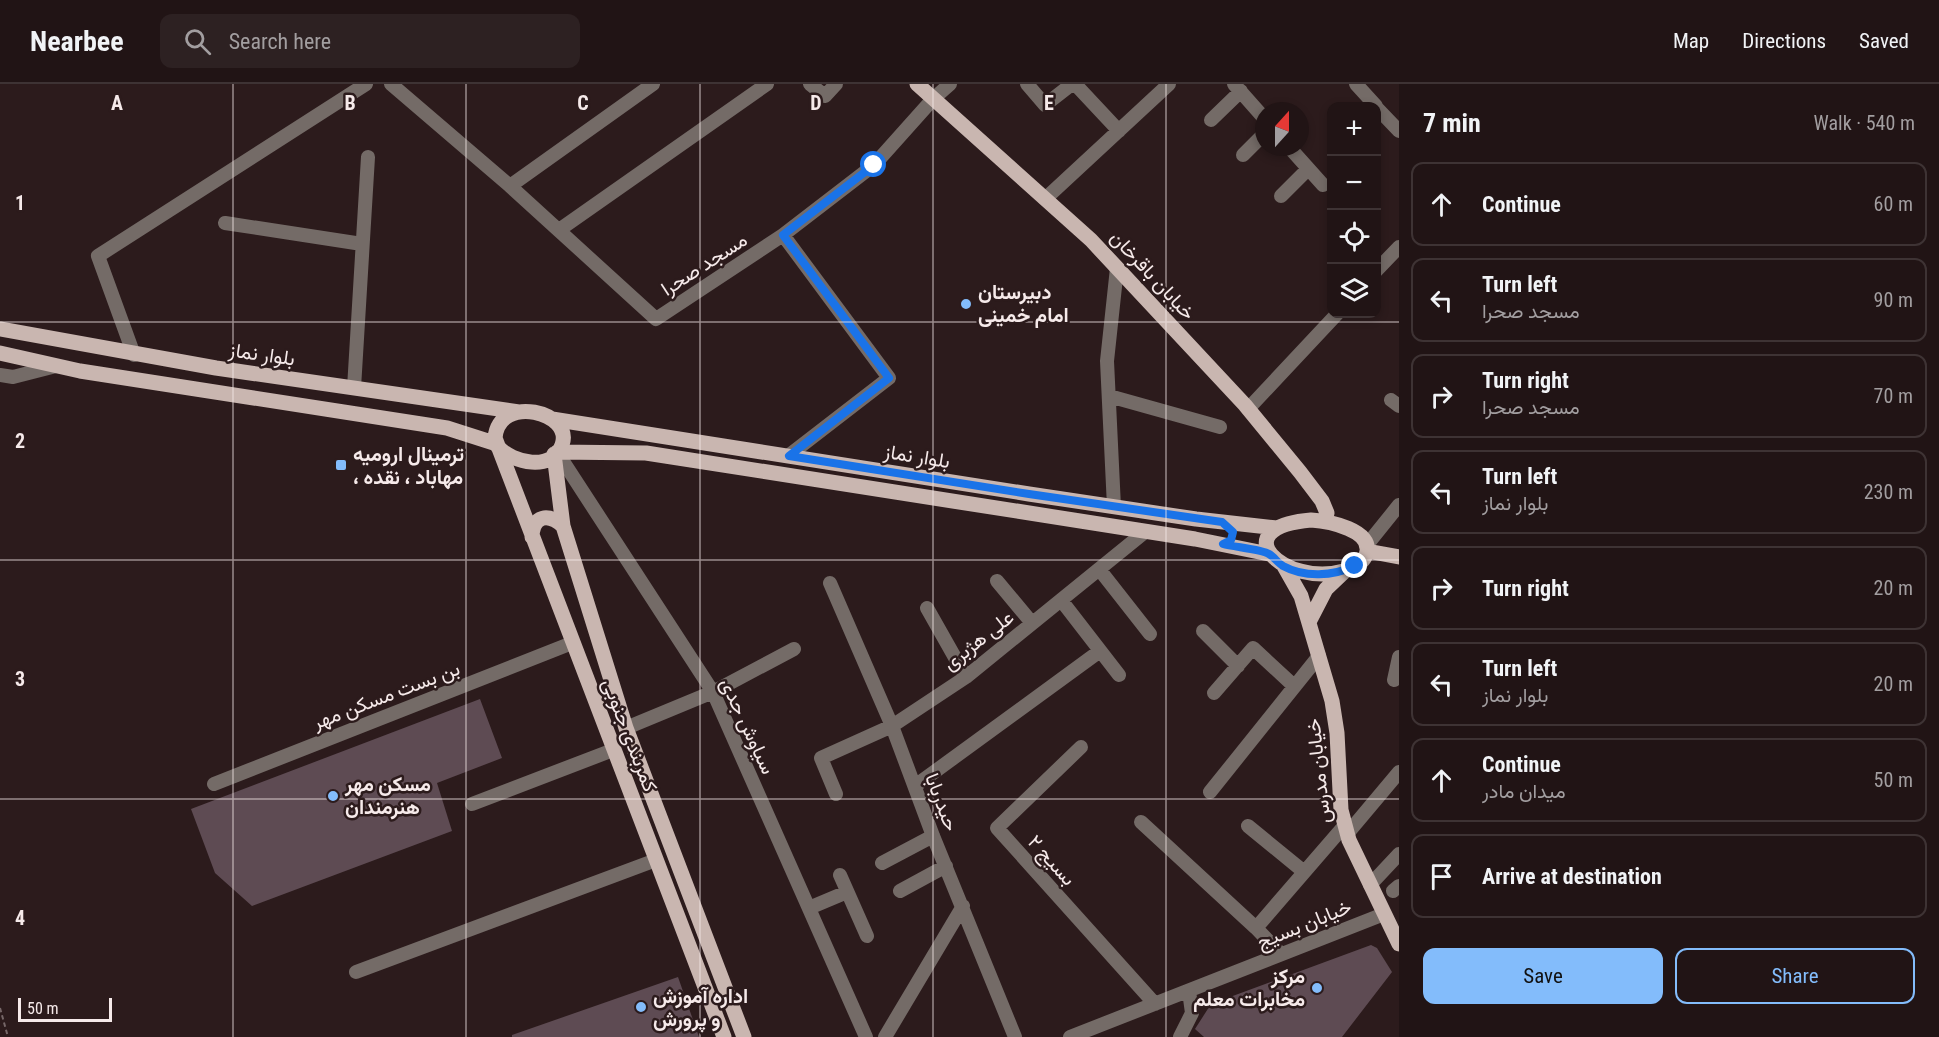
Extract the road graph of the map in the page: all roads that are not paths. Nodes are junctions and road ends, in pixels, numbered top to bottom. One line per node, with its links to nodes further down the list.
1 (366, 84): 41 (street)
2 (392, 84): 26 (street, مسجد صحرا)
3 (653, 84): 26 (street)
4 (767, 84): 31 (street)
5 (810, 84): 6 (street)
6 (836, 84)
7 (917, 84): 14 (main road, خیابان باقرخان)
8 (950, 84): 14 (street)
9 (1027, 84): 10 (street)
10 (1073, 84): 19 (street)
11 (1169, 84): 19 (street)
12 (1356, 84): 15 (street)
13 (1237, 88): 16 (street); 18 (street)
14 (933, 99): 29 (main road, خیابان باقرخان); 32 (street)
15 (1372, 102)
16 (1255, 108)
17 (1381, 112): 20 (street)
18 (1211, 120)
19 (1119, 130): 29 (street)
20 (1399, 131)
21 (1255, 143): 22 (street)
22 (1243, 154)
23 (1297, 156): 25 (street)
24 (368, 157): 33 (street)
25 (1308, 169): 27 (street); 28 (street)
26 (510, 186): 31 (street, مسجد صحرا)
27 (1323, 186)
28 (1281, 196)
29 (1045, 199): 36 (main road, خیابان باقرخان)
30 (225, 223): 33 (street)
31 (559, 230): 32 (street, مسجد صحرا)
32 (783, 235): 57 (street)
33 (362, 244): 45 (street)
34 (1399, 247): 35 (street)
35 (1381, 267)
36 (1117, 268): 46 (street); 48 (main road, خیابان باقرخان)
37 (1333, 318): 48 (street)
38 (0, 329): 39 (main road, بلوار نماز)
39 (45, 338): 41 (main road, بلوار نماز); 42 (main road)
40 (0, 353): 42 (main road)
41 (134, 354): 45 (main road, بلوار نماز)
42 (40, 362): 43 (main road)
43 (57, 365): 44 (street); 52 (main road)
44 (0, 375)
45 (354, 388): 47 (main road, بلوار نماز)
46 (1109, 396): 51 (street); 59 (street)
47 (451, 402): 49 (main road, بلوار نماز); 52 (main road)
48 (1248, 409): 60 (main road, خیابان باقرخان)
49 (519, 412): 50 (main road); 54 (main road)
50 (552, 419): 53 (main road, بلوار نماز); 55 (main road)
51 (1220, 427)
52 (447, 428): 54 (main road)
53 (606, 428): 56 (main road); 57 (main road, بلوار نماز)
54 (498, 446): 55 (main road); 65 (main road, کمربندی جنوبی)
55 (556, 453): 56 (main road, بلوار نماز); 62 (main road, کمربندی جنوبی); 91 (street, سیاوش جدی)
56 (609, 453): 64 (main road, بلوار نماز)
57 (789, 456): 59 (main road, بلوار نماز)
58 (1399, 505): 67 (street)
59 (1114, 507): 61 (main road, بلوار نماز)
60 (1325, 521): 63 (main road, بلوار نماز); 67 (main road)
61 (1222, 522): 63 (main road, بلوار نماز); 66 (main road)
62 (563, 526): 65 (main road); 94 (main road, کمربندی جنوبی)
63 (1277, 528): 68 (main road)
64 (1146, 531): 66 (main road, بلوار نماز); 71 (street, علی هژبری)
65 (532, 537): 81 (main road, کمربندی جنوبی)
66 (1223, 544): 68 (main road, بلوار نماز)
67 (1366, 548): 69 (main road); 72 (main road)
68 (1269, 554): 70 (main road)
69 (1399, 557)
70 (1284, 566): 72 (main road); 77 (main road, خیابان مدرس)
71 (1099, 569): 75 (street, علی هژبری); 80 (street)
72 (1346, 570): 77 (main road)
73 (998, 581): 78 (street)
74 (830, 583): 93 (street, حیدربابا)
75 (1061, 600): 78 (street, علی هژبری); 83 (street)
76 (927, 608): 88 (street)
77 (1310, 620): 84 (main road, خیابان مدرس)
78 (1032, 623): 88 (street, علی هژبری)
79 (1203, 632): 86 (street)
80 (1150, 634)
81 (572, 643): 96 (main road, کمربندی جنوبی); 98 (street, بن بست مسکن مهر)
82 (794, 649): 91 (street)
83 (1100, 651): 87 (street); 99 (street)
84 (1318, 656): 90 (street); 105 (main road, خیابان مدرس)
85 (1399, 657): 89 (street)
86 (1238, 666): 90 (street); 92 (street)
87 (1119, 675)
88 (966, 677): 93 (street, علی هژبری)
89 (1394, 681)
90 (1294, 686): 100 (street)
91 (713, 692): 94 (street); 117 (street, سیاوش جدی)
92 (1214, 693)
93 (892, 726): 99 (street, حیدربابا); 101 (street, علی هژبری)
94 (626, 728): 126 (main road, کمربندی جنوبی)
95 (1081, 747): 125 (street, بسیج ۲)
96 (613, 750): 102 (street); 108 (main road, کمربندی جنوبی)
97 (1399, 772): 105 (street)
98 (214, 784)
99 (915, 786): 106 (street, حیدربابا)
100 (1210, 792)
101 (836, 794)
102 (472, 804)
103 (1141, 822): 119 (street)
104 (1248, 826): 111 (street)
105 (1346, 830): 111 (street); 113 (main road, خیابان مدرس)
106 (933, 836): 109 (street); 110 (street, حیدربابا)
107 (1399, 854): 113 (street)
108 (656, 860): 123 (street); 127 (main road, کمربندی جنوبی)
109 (882, 863)
110 (946, 866): 114 (street); 116 (street, حیدربابا)
111 (1303, 871): 119 (street)
112 (840, 875): 115 (street)
113 (1370, 885): 118 (main road, خیابان مدرس)
114 (900, 891)
115 (847, 892): 117 (street); 120 (street)
116 (963, 906): 130 (street); 131 (street, حیدربابا)
117 (808, 908): 129 (street, سیاوش جدی)
118 (1384, 914): 121 (main road, خیابان مدرس); 122 (street, خیابان بسیج)
119 (1256, 928): 122 (street)
120 (867, 936)
121 (1398, 941)
122 (1281, 954): 124 (street, خیابان بسیج)
123 (356, 972)
124 (1189, 991): 125 (street, خیابان بسیج); 133 (street)
125 (1155, 1004): 132 (street, خیابان بسیج)
126 (737, 1018): 127 (main road); 128 (main road, کمربندی جنوبی)
127 (722, 1031)
128 (744, 1037)
129 (866, 1037)
130 (885, 1037)
131 (1015, 1037)
132 (1070, 1037)
133 (1180, 1037)

